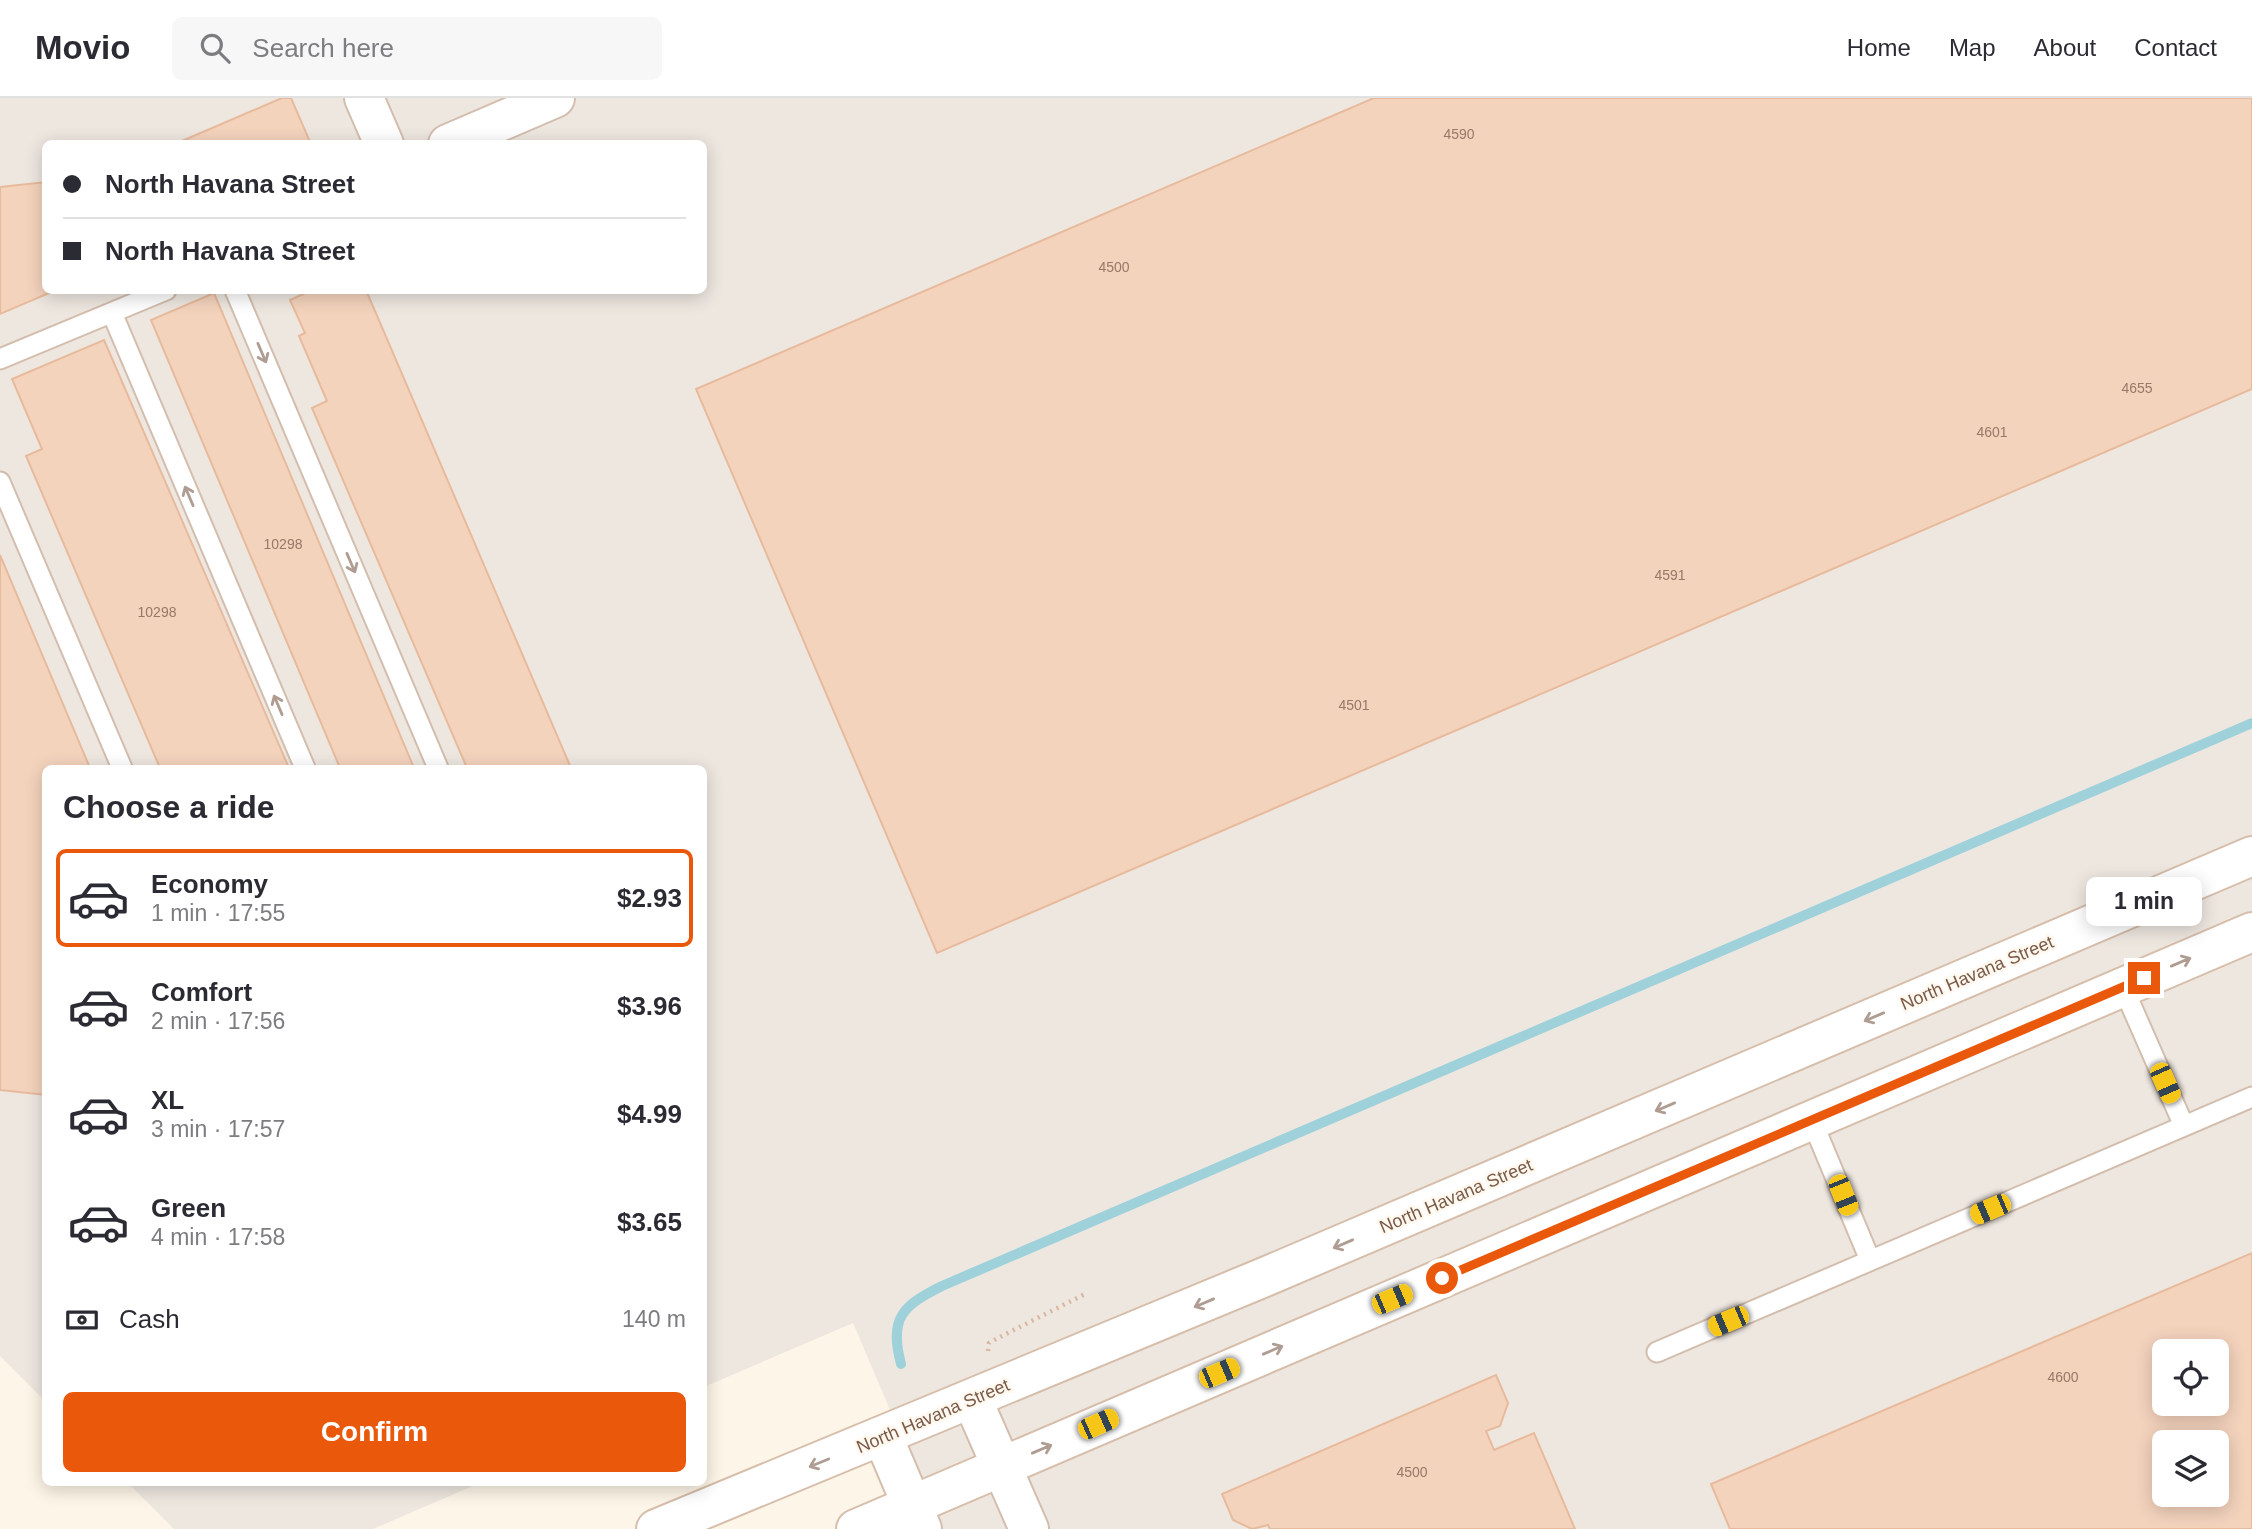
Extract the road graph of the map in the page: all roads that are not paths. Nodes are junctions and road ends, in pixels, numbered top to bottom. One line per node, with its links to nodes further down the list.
1 (364, 98): 3 (main road)
2 (555, 98): 4 (main road)
3 (382, 140)
4 (457, 140)
5 (157, 294): 7 (lane)
6 (237, 294): 12 (lane, one-way to 12)
7 (112, 313): 8 (lane); 11 (lane, one-way to 7)
8 (0, 359)
9 (0, 482): 10 (lane)
10 (121, 765)
11 (304, 765)
12 (437, 765)
13 (2252, 856): 21 (main road, North Havana Street, one-way to 21)
14 (2252, 932): 15 (main road, one-way to 14)
15 (2123, 987): 17 (main road); 18 (lane)
16 (2252, 1097): 18 (lane)
17 (1812, 1121): 19 (lane); 23 (main road, one-way to 17)
18 (2184, 1126): 19 (lane)
19 (1870, 1260): 20 (lane)
20 (1657, 1352)
21 (972, 1399): 22 (main road, North Havana Street); 23 (main road)
22 (883, 1437): 24 (main road); 25 (main road, North Havana Street, one-way to 25)
23 (1001, 1466): 24 (main road); 27 (main road)
24 (917, 1518): 26 (main road)
25 (656, 1529)
26 (856, 1529)
27 (1029, 1529)

